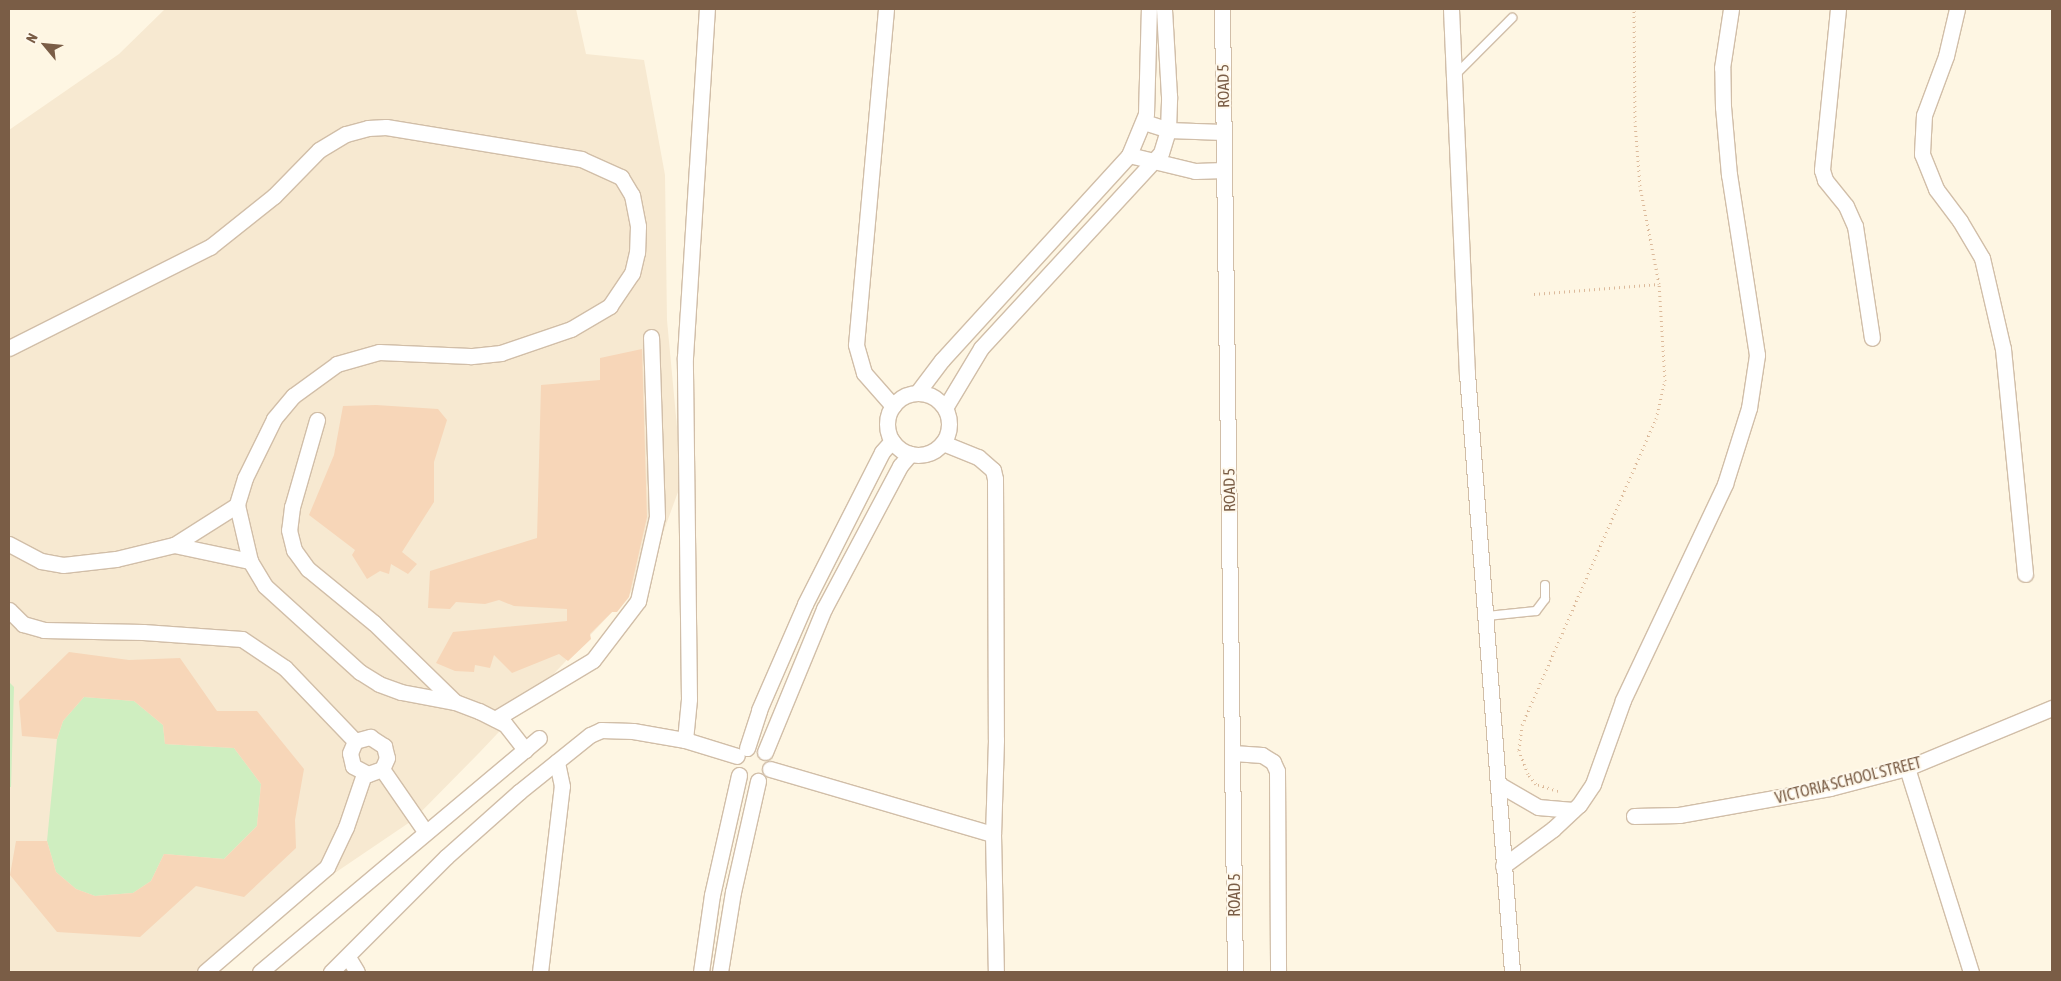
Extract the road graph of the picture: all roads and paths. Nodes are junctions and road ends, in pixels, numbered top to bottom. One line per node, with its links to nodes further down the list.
1 (707, 9): 43 (street)
2 (886, 9): 25 (street)
3 (1149, 9): 13 (street)
4 (1164, 9): 14 (street)
5 (1222, 9): 15 (street, ROAD 5)
6 (1451, 9): 12 (street)
7 (1634, 9): 19 (path)
8 (1731, 9): 57 (street)
9 (1838, 9): 22 (street)
10 (1957, 9): 35 (street)
11 (1512, 18): 12 (lane)
12 (1455, 75): 38 (street)
13 (1144, 122): 14 (street); 16 (street)
14 (1168, 130): 15 (street); 17 (street)
15 (1223, 132): 18 (street, ROAD 5)
16 (1130, 155): 17 (street); 24 (street)
17 (1153, 163): 18 (street); 26 (street)
18 (1224, 170): 48 (street, ROAD 5)
19 (1659, 284): 20 (path); 57 (path)
20 (1534, 294)
21 (651, 337): 41 (street)
22 (1872, 338)
23 (9, 348): 31 (street)
24 (917, 393): 25 (street); 26 (street)
25 (893, 406): 28 (street)
26 (945, 408): 29 (street)
27 (317, 420): 39 (street)
28 (892, 441): 30 (street); 46 (street)
29 (943, 443): 30 (street); 60 (street)
30 (910, 454): 47 (street)
31 (237, 505): 33 (street); 34 (street)
32 (9, 544): 33 (street)
33 (174, 545): 34 (street)
34 (250, 561): 39 (street)
35 (2025, 574)
36 (1546, 585): 38 (lane)
37 (9, 610): 44 (street)
38 (1487, 616): 56 (street)
39 (454, 702): 41 (street)
40 (2052, 708): 50 (street, VICTORIA SCHOOL STREET)
41 (495, 719): 45 (street)
42 (539, 738): 45 (street)
43 (685, 740): 46 (street); 49 (street)
44 (355, 741): 51 (street); 53 (street)
45 (525, 750): 59 (street)
46 (742, 752): 47 (street); 54 (street)
47 (765, 752): 52 (street)
48 (1233, 753): 71 (street, ROAD 5); 72 (street)
49 (556, 762): 62 (street); 67 (street)
50 (1907, 768): 58 (street, VICTORIA SCHOOL STREET); 74 (street)
51 (382, 769): 53 (street); 59 (street)
52 (770, 769): 55 (street); 60 (street)
53 (364, 774): 63 (street)
54 (739, 775): 55 (street); 68 (street)
55 (758, 781): 69 (street)
56 (1500, 784): 57 (street); 61 (street)
57 (1578, 805): 61 (street)
58 (1634, 816)
59 (425, 832): 64 (street)
60 (993, 834): 70 (street)
61 (1503, 866): 73 (street)
62 (348, 957): 65 (street); 66 (street)
63 (205, 972)
64 (260, 972)
65 (331, 972)
66 (357, 972)
67 (540, 972)
68 (701, 972)
69 (720, 972)
70 (996, 972)
71 (1235, 972)
72 (1278, 972)
73 (1512, 972)
74 (1971, 972)

